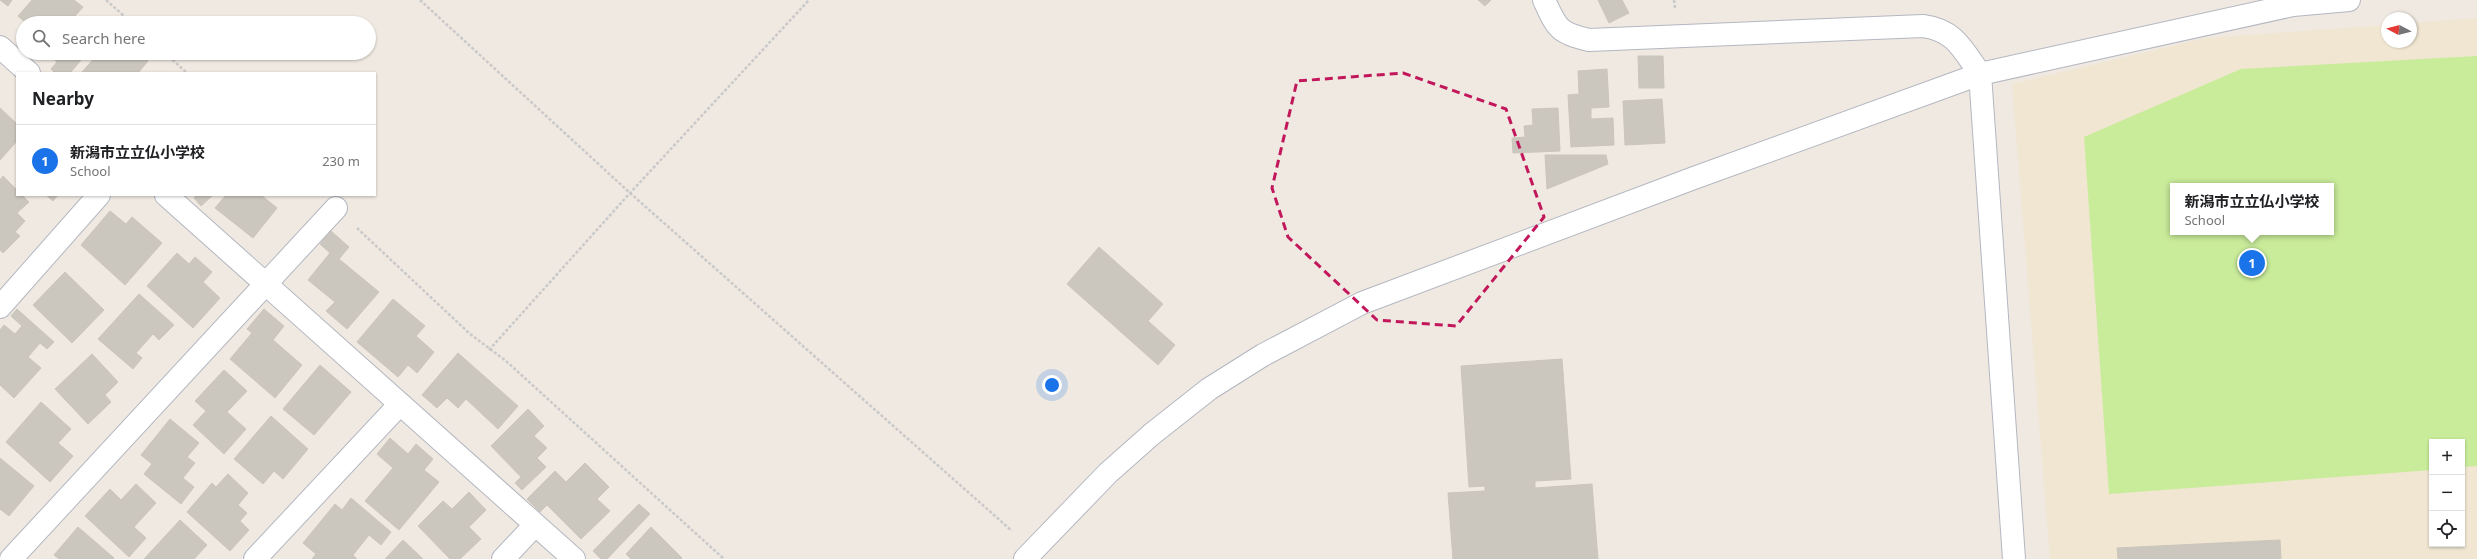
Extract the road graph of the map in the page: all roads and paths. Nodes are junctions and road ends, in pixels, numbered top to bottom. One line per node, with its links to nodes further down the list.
1 (106, 0): 7 (path)
2 (420, 0): 13 (path)
3 (809, 0): 13 (path)
4 (1544, 0): 12 (street)
5 (2349, 0): 6 (street)
6 (2293, 2): 12 (street)
7 (124, 16)
8 (0, 47): 10 (street)
9 (173, 60): 11 (path)
10 (28, 72)
11 (186, 72)
12 (1980, 74): 22 (street); 28 (street)
13 (630, 193): 19 (path); 22 (path)
14 (98, 196): 18 (street)
15 (167, 196): 17 (street)
16 (336, 208): 17 (street); 19 (path)
17 (265, 284): 20 (street); 23 (street)
18 (0, 307)
19 (489, 350): 27 (path)
20 (400, 404): 21 (street); 24 (street)
21 (535, 525): 25 (street); 26 (street)
22 (1029, 555)
23 (11, 559)
24 (255, 559)
25 (503, 559)
26 (574, 559)
27 (724, 559)
28 (2014, 559)

